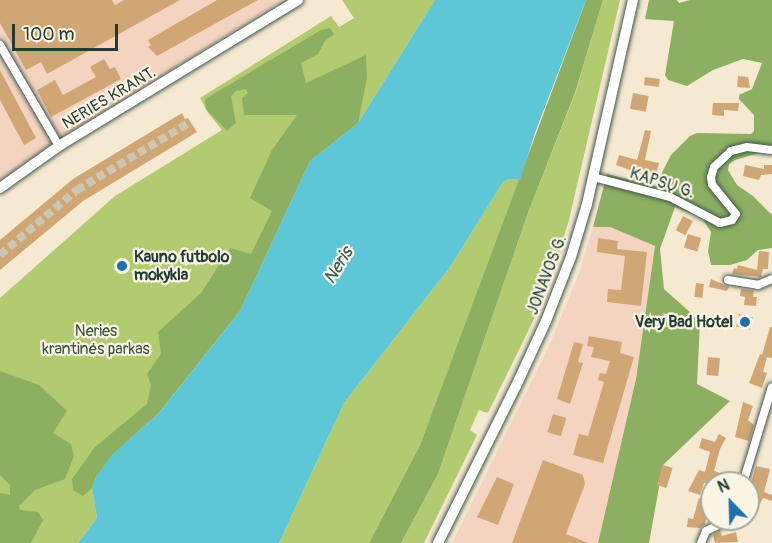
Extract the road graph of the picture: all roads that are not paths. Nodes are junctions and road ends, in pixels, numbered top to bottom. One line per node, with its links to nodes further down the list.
1 (298, 0): 4 (main road, NERIES KRANT.)
2 (633, 0): 6 (main road, JONAVOS G.)
3 (0, 45): 4 (street)
4 (59, 146): 7 (main road, NERIES KRANT.)
5 (772, 150): 6 (street, KAPSŲ G.)
6 (593, 177): 13 (main road, JONAVOS G.)
7 (0, 188)
8 (772, 279): 9 (street)
9 (728, 280)
10 (772, 387): 11 (street)
11 (770, 401): 12 (street)
12 (747, 471)
13 (438, 543)

